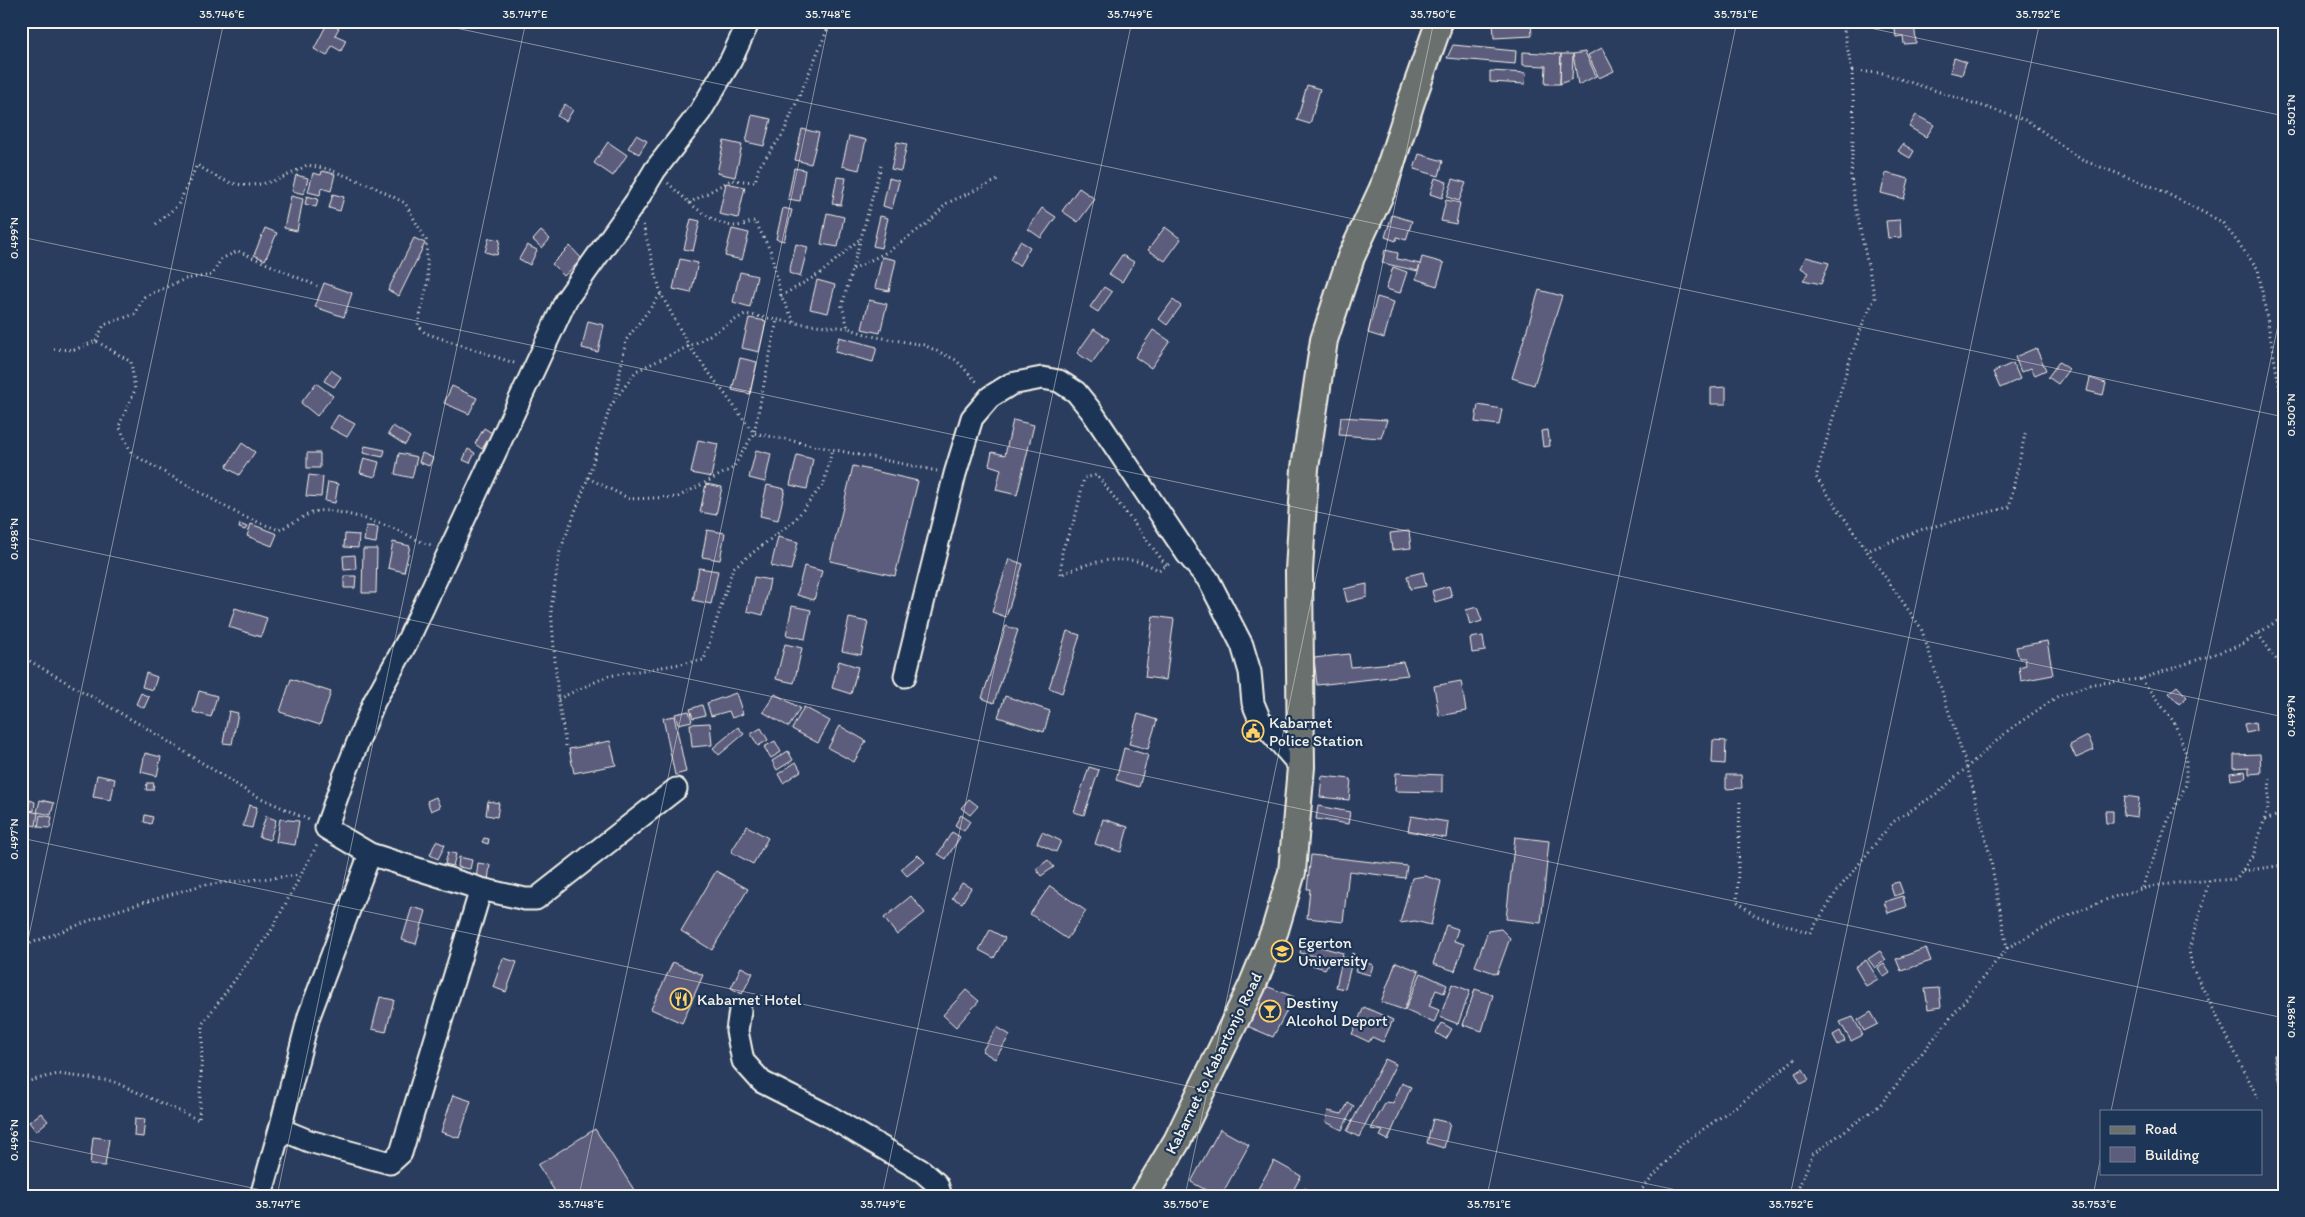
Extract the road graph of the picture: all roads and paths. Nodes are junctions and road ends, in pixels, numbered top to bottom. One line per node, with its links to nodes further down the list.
1 (749, 21): 7 (street)
2 (830, 21): 10 (path)
3 (1437, 21): 44 (main road, Kabarnet to Kabartonjo Road)
4 (1842, 21): 5 (path)
5 (1852, 71): 26 (path); 33 (path)
6 (880, 166): 12 (path)
7 (655, 170): 9 (street); 10 (path)
8 (998, 180): 13 (path)
9 (637, 200): 15 (path); 23 (street)
10 (689, 203): 16 (path)
11 (156, 224): 23 (path)
12 (862, 237): 13 (path); 16 (path)
13 (853, 269): 19 (path)
14 (317, 286): 20 (path)
15 (661, 294): 21 (path); 25 (path)
16 (781, 296): 18 (path)
17 (777, 320): 18 (path); 21 (path); 28 (path)
18 (794, 323): 19 (path)
19 (848, 328): 24 (path)
20 (96, 341): 22 (path); 32 (path)
21 (690, 346): 25 (path); 28 (path)
22 (54, 348)
23 (534, 370): 32 (street)
24 (990, 396): 30 (street); 34 (street)
25 (614, 400): 31 (path)
26 (2284, 403)
27 (2026, 430): 33 (path)
28 (754, 433): 29 (path); 31 (path)
29 (832, 450): 30 (path); 42 (path)
30 (955, 474): 40 (street)
31 (588, 478): 42 (path)
32 (450, 548): 51 (street)
33 (1868, 551): 45 (path)
34 (1187, 554): 35 (path); 44 (street)
35 (1166, 565): 35 (path)
36 (2284, 614): 37 (path)
37 (2258, 634): 39 (path); 41 (path)
38 (21, 656): 51 (path)
39 (2284, 670)
40 (905, 676)
41 (2141, 679): 45 (path); 58 (path)
42 (558, 699): 43 (path)
43 (566, 746)
44 (1301, 767): 68 (main road, Kabarnet to Kabartonjo Road)
45 (1967, 768): 48 (path); 60 (path)
46 (2270, 778): 50 (path)
47 (676, 789): 57 (street)
48 (1740, 802)
49 (2284, 813): 50 (path)
50 (2265, 820): 54 (path)
51 (326, 828): 52 (street); 55 (path)
52 (370, 854): 57 (street); 65 (street)
53 (2284, 865): 54 (path)
54 (2242, 871): 56 (path)
55 (301, 875): 59 (path); 63 (path)
56 (2209, 881): 58 (path); 64 (path)
57 (481, 889): 65 (street)
58 (2141, 890): 60 (path)
59 (21, 947)
60 (2006, 948): 70 (path)
61 (740, 1010): 67 (street)
62 (1797, 1057): 69 (path)
63 (21, 1083)
64 (2258, 1098)
65 (280, 1129): 66 (street)
66 (261, 1196)
67 (941, 1196)
68 (1144, 1196)
69 (1636, 1196)
70 (1795, 1196)

